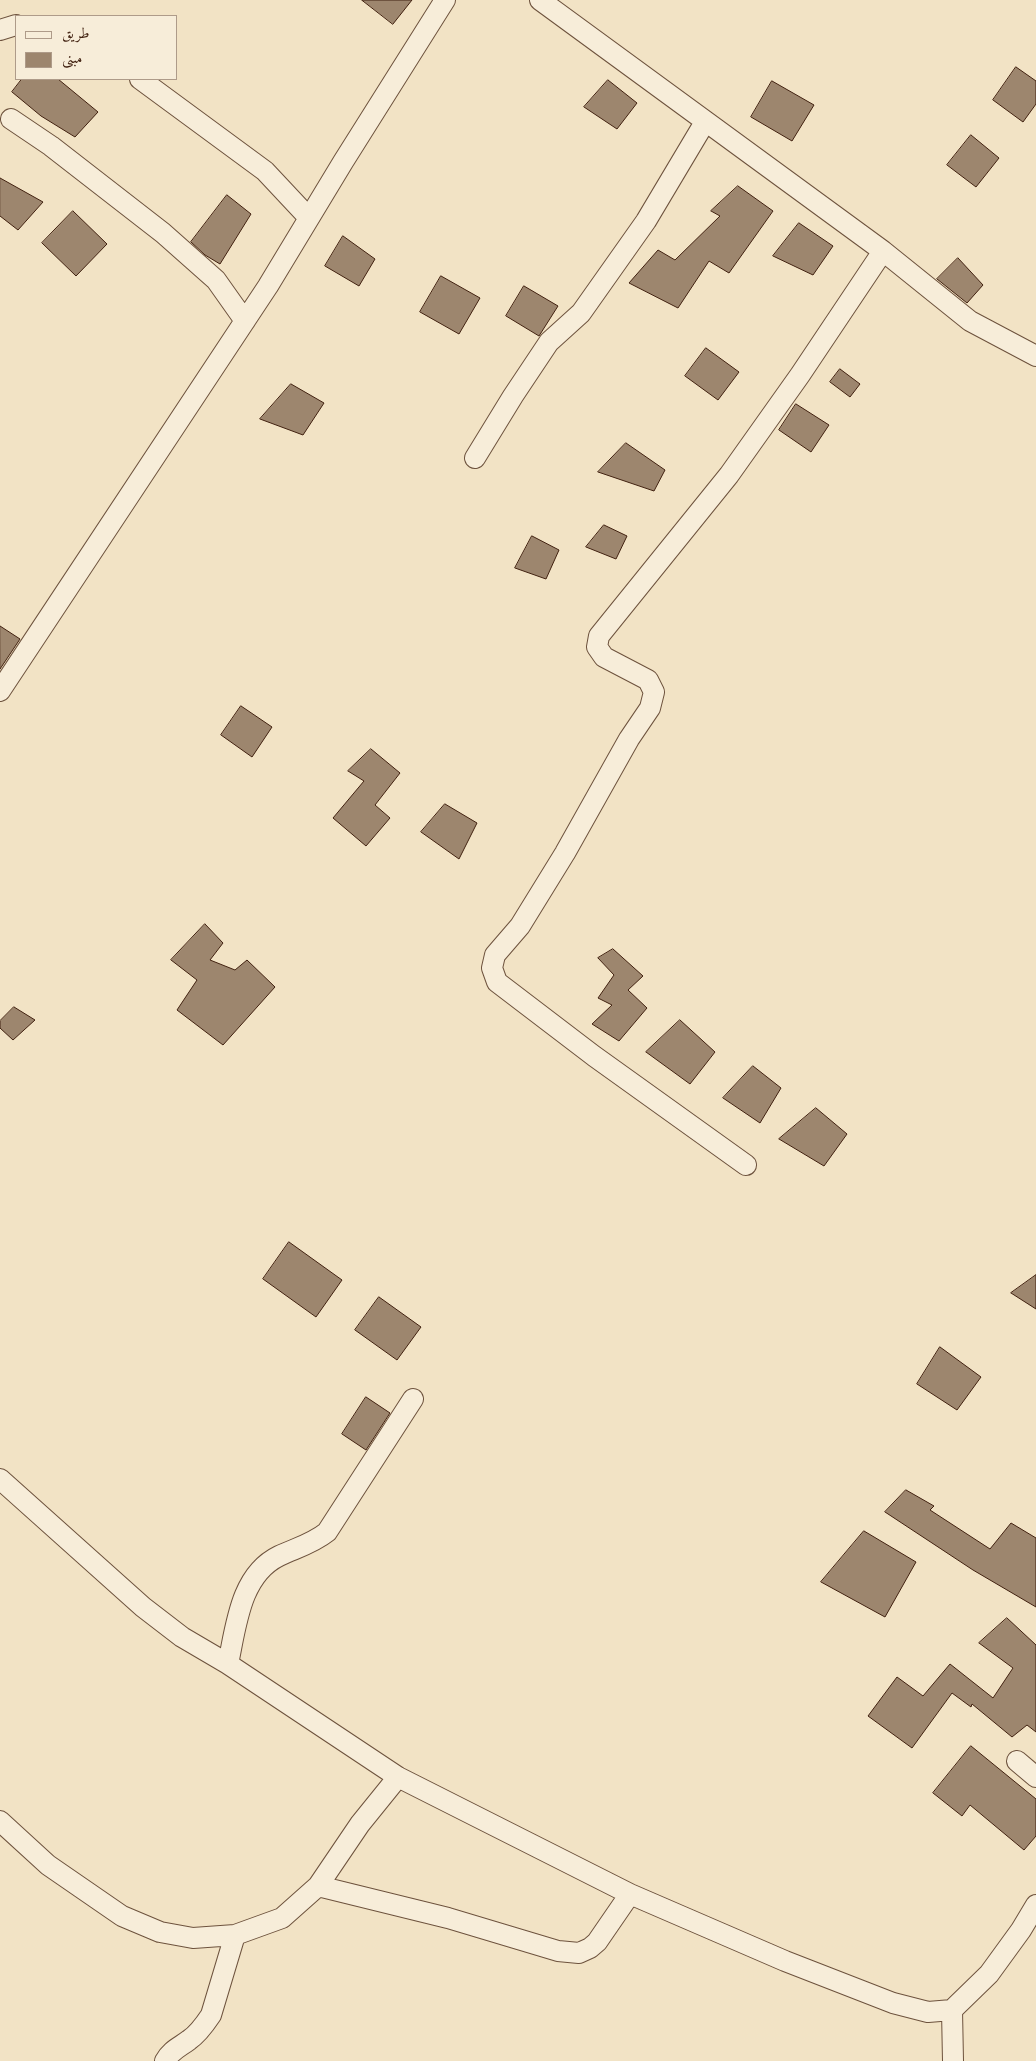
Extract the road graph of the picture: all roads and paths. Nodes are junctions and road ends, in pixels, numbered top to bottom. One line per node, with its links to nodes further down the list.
1 (445, 0): 9 (street)
2 (540, 0): 3 (street)
3 (563, 6): 8 (street)
4 (15, 25): 5 (street)
5 (0, 30)
6 (141, 80): 9 (street)
7 (11, 119): 11 (street)
8 (705, 122): 10 (street); 13 (street)
9 (309, 218): 11 (street)
10 (882, 251): 12 (street); 15 (street)
11 (245, 321): 14 (street)
12 (1036, 356)
13 (475, 458)
14 (0, 692)
15 (746, 1165)
16 (413, 1400): 18 (street)
17 (0, 1479): 18 (street)
18 (228, 1664): 20 (street)
19 (1016, 1761): 21 (street)
20 (398, 1777): 23 (street); 24 (street)
21 (1036, 1777)
22 (0, 1821): 26 (street)
23 (318, 1886): 24 (street); 26 (street)
24 (630, 1894): 27 (street)
25 (1036, 1905): 27 (street)
26 (235, 1935): 28 (street)
27 (952, 2010): 29 (street)
28 (165, 2061)
29 (953, 2061)

